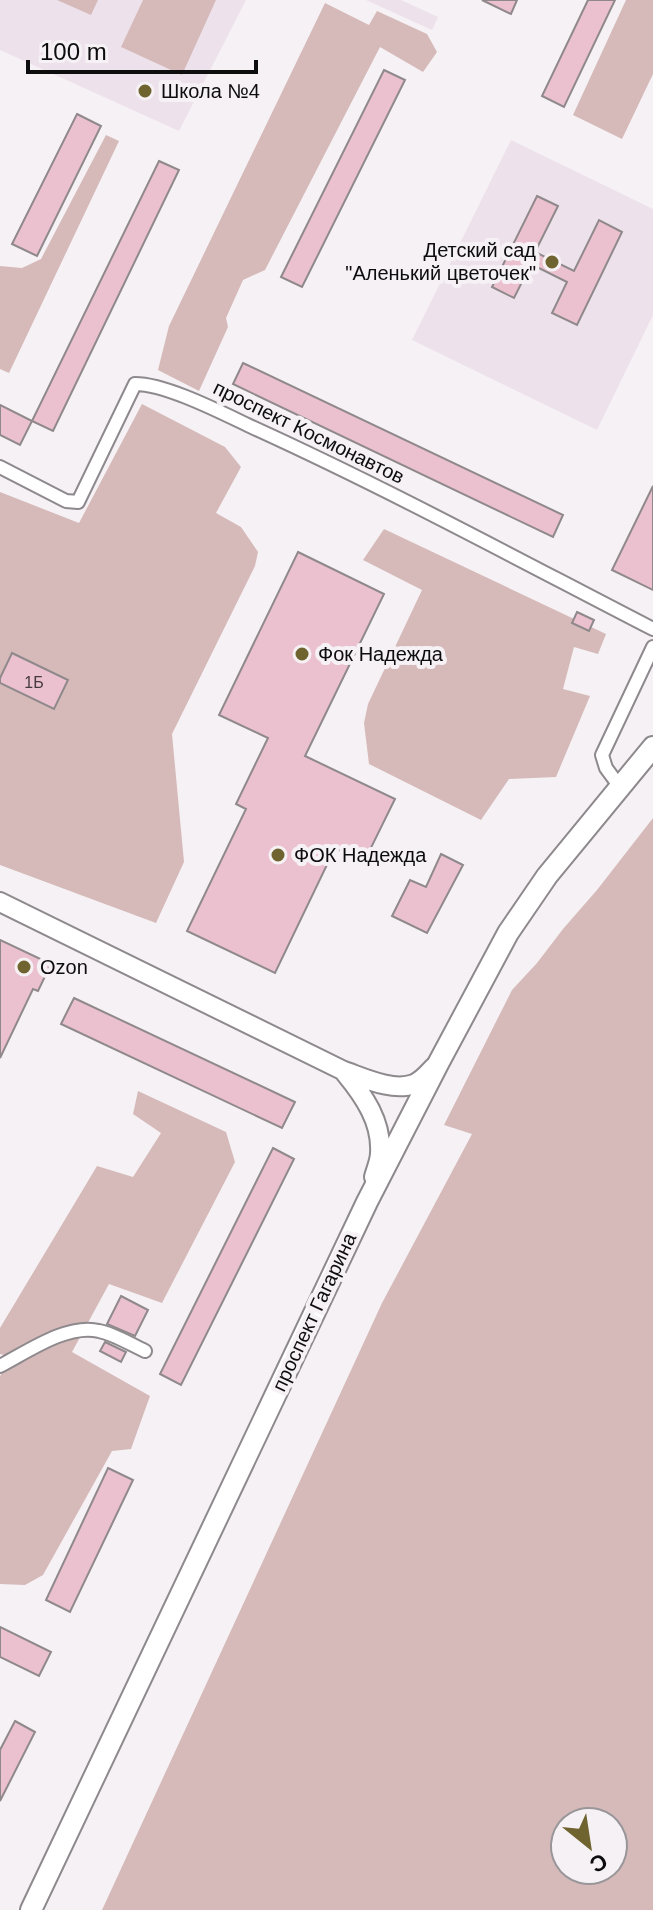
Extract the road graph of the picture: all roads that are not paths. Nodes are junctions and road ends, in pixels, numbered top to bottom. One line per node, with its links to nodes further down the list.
1 (0, 467): 2 (street, проспект Космонавтов)
2 (653, 629)
3 (653, 647): 5 (street)
4 (653, 747): 5 (main road, проспект Гагарина)
5 (620, 787): 7 (main road, проспект Гагарина)
6 (0, 902): 8 (main road)
7 (439, 1062): 8 (main road); 9 (main road, проспект Гагарина)
8 (344, 1071): 9 (main road)
9 (367, 1202): 12 (main road, проспект Гагарина)
10 (145, 1351): 11 (street)
11 (0, 1366)
12 (31, 1910)

